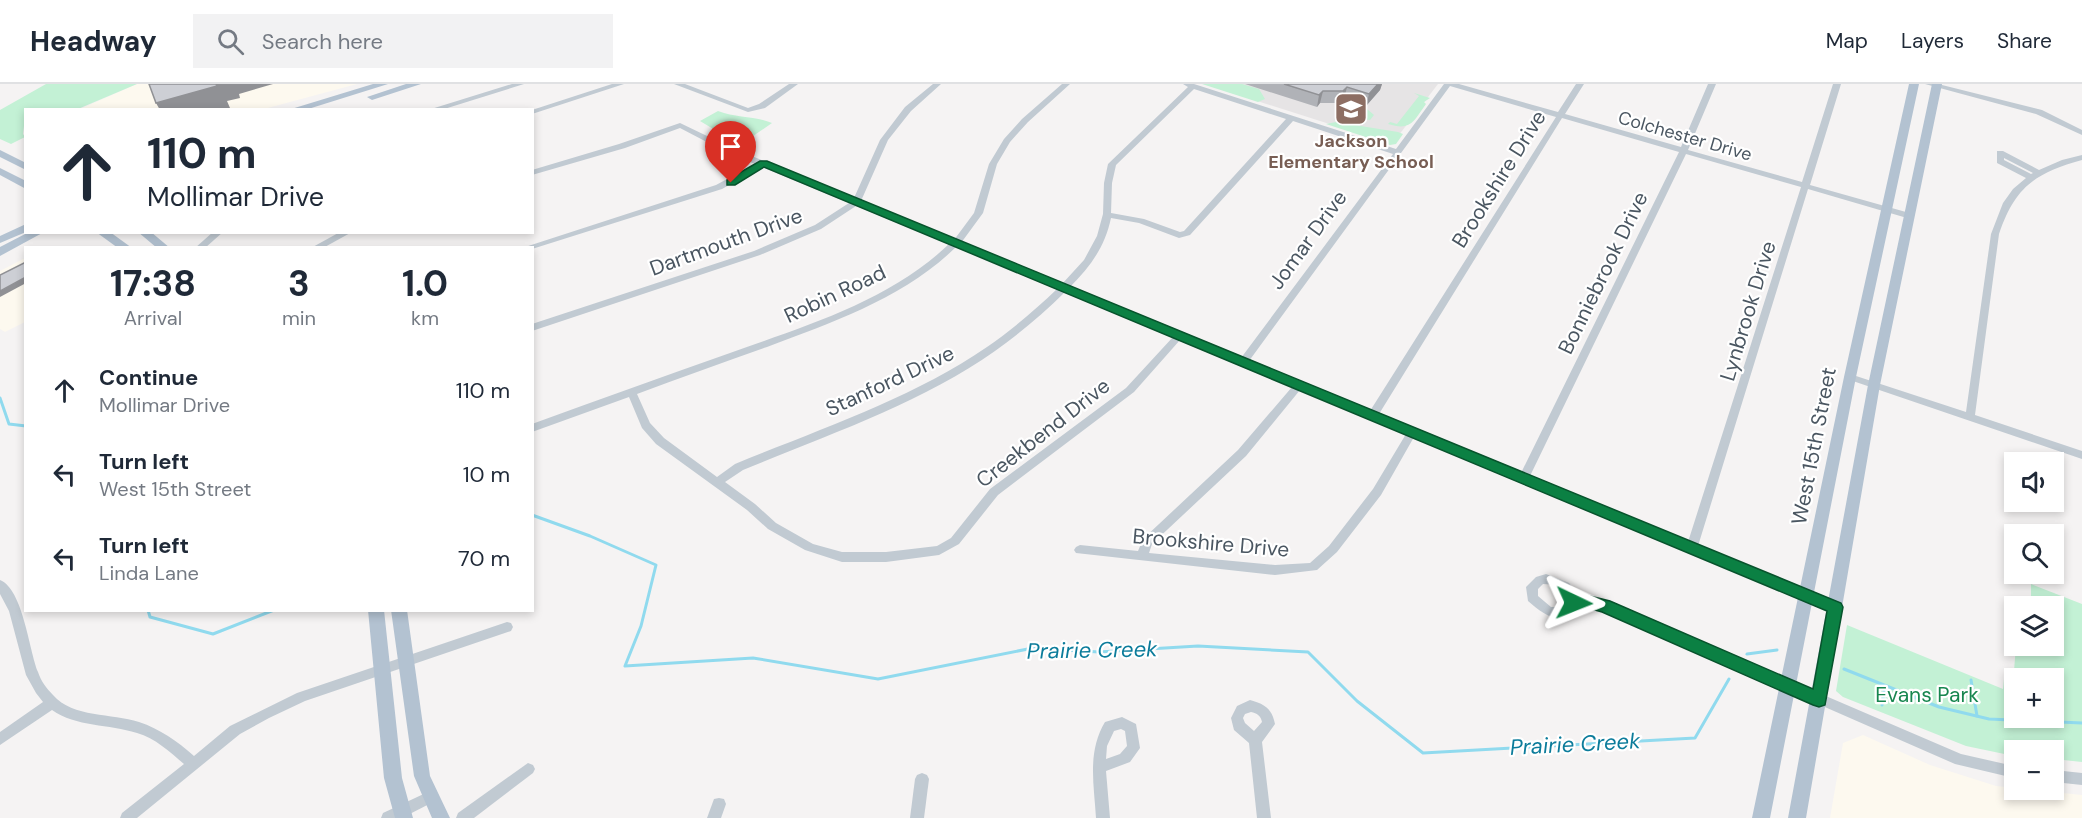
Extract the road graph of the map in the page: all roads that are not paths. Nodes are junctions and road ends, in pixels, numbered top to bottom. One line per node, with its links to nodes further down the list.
1 (383, 84): 16 (main road)
2 (416, 84): 17 (main road)
3 (520, 84): 18 (street)
4 (620, 84): 19 (street)
5 (678, 84): 6 (street)
6 (794, 84)
7 (937, 84): 33 (street)
8 (1066, 84): 44 (street, Robin Road)
9 (1450, 84): 20 (street, Colchester Drive); 24 (street, Jomar Drive)
10 (1580, 84): 20 (street, Brookshire Drive)
11 (1712, 84): 23 (street, Bonniebrook Drive)
12 (1837, 84): 32 (street, Lynbrook Drive)
13 (1914, 84): 34 (main road, West 15th Street)
14 (1190, 85): 21 (street); 35 (street, Stanford Drive)
15 (1935, 85): 22 (street); 36 (main road)
16 (299, 108)
17 (333, 108)
18 (438, 108)
19 (534, 111)
20 (1562, 116): 23 (street, Colchester Drive); 59 (street, Brookshire Drive)
21 (1291, 118): 24 (street); 35 (street)
22 (2082, 134)
23 (1683, 151): 32 (street, Colchester Drive); 64 (street, Bonniebrook Drive)
24 (1396, 152): 54 (street, Jomar Drive)
25 (0, 153): 28 (main road)
26 (2082, 157): 60 (street)
27 (763, 163): 30 (street); 33 (street); 49 (street)
28 (24, 166)
29 (0, 171): 31 (main road)
30 (534, 172)
31 (24, 185)
32 (1806, 186): 34 (street, Colchester Drive); 66 (street, Lynbrook Drive)
33 (857, 201): 44 (street); 52 (street, Dartmouth Drive)
34 (1888, 210): 36 (street, Colchester Drive); 55 (main road, West 15th Street)
35 (1107, 215): 51 (street, Stanford Drive)
36 (1910, 216): 57 (main road)
37 (24, 228): 43 (main road)
38 (35, 234): 50 (main road)
39 (104, 234): 45 (main road)
40 (146, 234): 46 (main road)
41 (216, 234): 47 (street)
42 (344, 234): 48 (street)
43 (0, 240)
44 (955, 242): 51 (street); 58 (street, Robin Road)
45 (124, 246)
46 (162, 246)
47 (202, 246)
48 (319, 246)
49 (532, 246)
50 (0, 252)
51 (1064, 287): 53 (street); 65 (street, Stanford Drive)
52 (534, 327)
53 (1179, 336): 54 (street); 65 (street, Creekbend Drive)
54 (1243, 362): 56 (street)
55 (1850, 377): 57 (street); 70 (main road, West 15th Street)
56 (1299, 385): 59 (street); 68 (street)
57 (1874, 386): 60 (street); 72 (main road)
58 (632, 393): 61 (street, Robin Road); 65 (street, Creekbend Drive)
59 (1373, 415): 62 (street)
60 (1970, 418): 63 (street)
61 (534, 427)
62 (1412, 432): 64 (street); 68 (street, Brookshire Drive)
63 (2082, 455)
64 (1524, 477): 66 (street)
65 (717, 482)
66 (1692, 548): 70 (street)
67 (1080, 550): 68 (street, Brookshire Drive)
68 (1142, 557)
69 (1, 588): 80 (street)
70 (1806, 596): 72 (street); 78 (main road, West 15th Street)
71 (1574, 598): 78 (street)
72 (1835, 607): 79 (main road)
73 (376, 612): 77 (main road)
74 (399, 612): 76 (main road)
75 (507, 627): 76 (street)
76 (404, 662): 77 (street); 90 (main road)
77 (382, 670): 83 (street); 92 (main road)
78 (1789, 687): 79 (street); 100 (main road, West 15th Street)
79 (1819, 700): 86 (street); 101 (main road)
80 (51, 703): 81 (street); 83 (street)
81 (0, 739)
82 (1255, 740): 99 (street)
83 (193, 763): 93 (street)
84 (1101, 767): 98 (street)
85 (528, 769): 95 (street)
86 (2004, 770)
87 (2064, 777): 89 (street)
88 (922, 779): 97 (street)
89 (2082, 779)
90 (430, 797): 92 (street); 94 (main road)
91 (719, 804): 96 (street)
92 (398, 816)
93 (127, 818)
94 (441, 818)
95 (463, 818)
96 (714, 818)
97 (917, 818)
98 (1103, 818)
99 (1264, 818)
100 (1761, 818)
101 (1797, 818)

